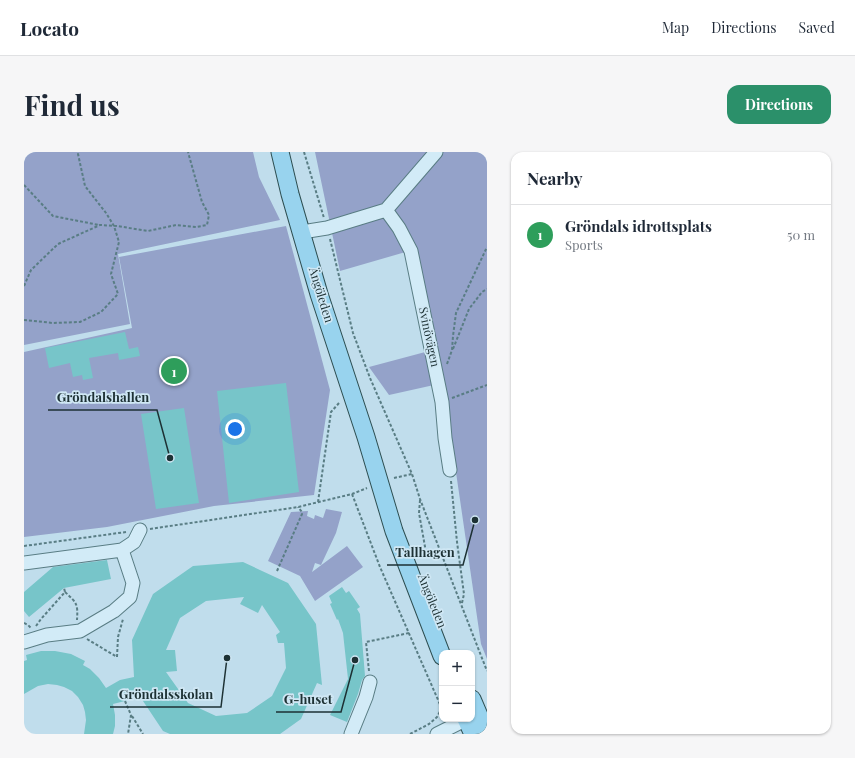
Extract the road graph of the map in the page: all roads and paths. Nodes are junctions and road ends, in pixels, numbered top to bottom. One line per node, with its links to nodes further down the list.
1 (78, 152): 9 (path)
2 (188, 152): 9 (path)
3 (280, 152): 11 (main road, Ängöleden)
4 (304, 152): 10 (path)
5 (436, 152): 7 (street)
6 (24, 185): 8 (path)
7 (386, 210): 10 (street); 19 (street, Svinövägen)
8 (100, 225): 9 (path); 13 (path)
9 (114, 226): 15 (path)
10 (327, 228): 11 (street); 23 (path)
11 (302, 232): 21 (main road, Ängöleden)
12 (487, 247): 16 (path)
13 (24, 286)
14 (487, 289): 16 (path)
15 (24, 320)
16 (452, 350): 17 (path)
17 (445, 368)
18 (487, 385): 19 (path)
19 (442, 402): 22 (street, Svinövägen)
20 (339, 403): 28 (path)
21 (366, 437): 41 (main road, Ängöleden); 42 (main road, Ängöleden)
22 (450, 470): 37 (path)
23 (412, 474): 24 (path); 27 (path)
24 (394, 478)
25 (371, 486): 26 (path)
26 (352, 494): 28 (path); 39 (path)
27 (420, 499): 33 (path); 37 (path)
28 (318, 502): 29 (path)
29 (298, 507): 30 (path); 35 (path)
30 (140, 530): 31 (path); 32 (street)
31 (24, 546)
32 (122, 550): 34 (street); 40 (street)
33 (427, 558)
34 (24, 563)
35 (277, 571)
36 (64, 588): 38 (path)
37 (461, 604): 43 (path)
38 (34, 631)
39 (408, 633): 44 (path); 46 (path)
40 (24, 642)
41 (440, 650)
42 (452, 650)
43 (487, 671)
44 (370, 682): 54 (street)
45 (125, 701): 48 (path)
46 (439, 702)
47 (439, 714): 55 (path)
48 (131, 715): 52 (path); 53 (path)
49 (475, 720): 58 (main road)
50 (457, 722): 56 (street)
51 (471, 722): 57 (main road)
52 (128, 734)
53 (143, 734)
54 (350, 734)
55 (410, 734)
56 (437, 734)
57 (473, 734)
58 (487, 734)

